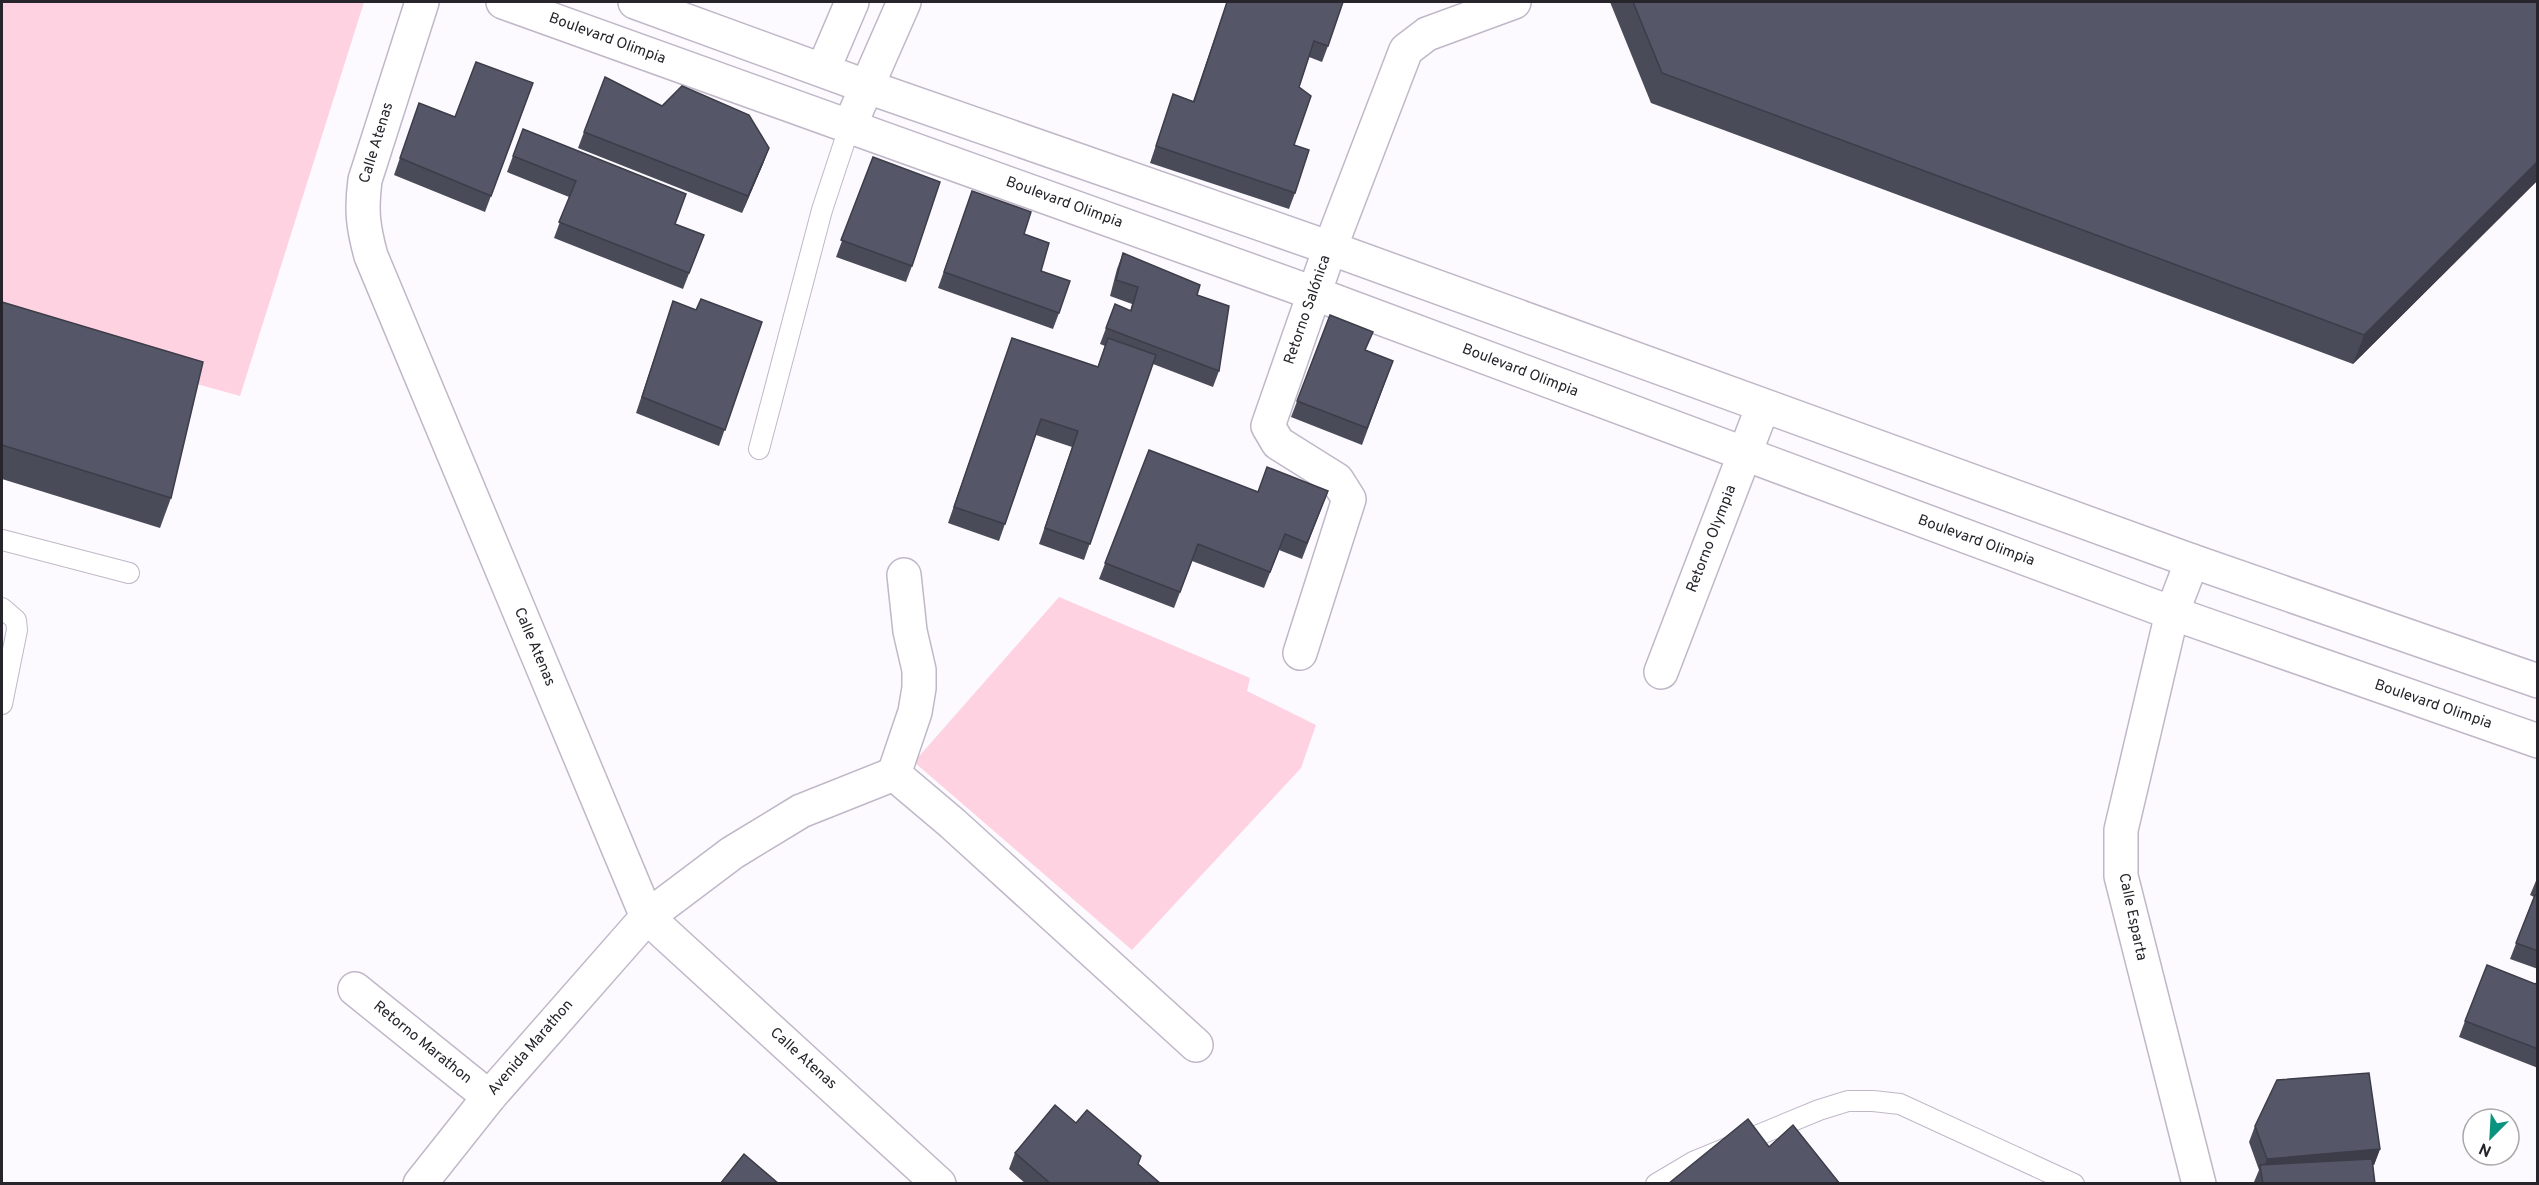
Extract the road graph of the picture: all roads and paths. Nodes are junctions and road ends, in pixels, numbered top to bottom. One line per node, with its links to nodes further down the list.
1 (422, 2): 27 (street, Calle Atenas)
2 (503, 2): 9 (street, Boulevard Olimpia)
3 (635, 2): 7 (street)
4 (852, 2): 7 (street)
5 (904, 2): 8 (street)
6 (1514, 2): 10 (street, Retorno Salónica)
7 (823, 70): 8 (street)
8 (865, 86): 9 (street); 10 (street)
9 (850, 125): 11 (street, Boulevard Olimpia); 13 (lane)
10 (1330, 248): 11 (street, Retorno Salónica); 12 (street)
11 (1313, 293): 14 (street, Boulevard Olimpia); 21 (street, Retorno Salónica)
12 (1763, 406): 14 (street, Retorno Olympia); 16 (street)
13 (759, 449)
14 (1745, 455): 20 (street, Boulevard Olimpia); 22 (street, Retorno Olympia)
15 (2, 540): 17 (lane)
16 (2192, 561): 20 (street, Calle Esparta); 23 (street)
17 (129, 573)
18 (904, 575): 26 (street)
19 (2, 608): 24 (lane)
20 (2172, 613): 25 (street, Boulevard Olimpia); 35 (street, Calle Esparta)
21 (1300, 653)
22 (1661, 672)
23 (2538, 681)
24 (2, 704)
25 (2538, 741)
26 (894, 774): 27 (street, Avenida Marathon); 29 (street)
27 (647, 917): 30 (street, Avenida Marathon); 32 (street, Calle Atenas)
28 (355, 989): 30 (street, Retorno Marathon)
29 (1197, 1045)
30 (489, 1096): 31 (street, Avenida Marathon)
31 (420, 1184)
32 (939, 1184)
33 (1656, 1184): 34 (lane)
34 (2074, 1184)
35 (2199, 1184)

